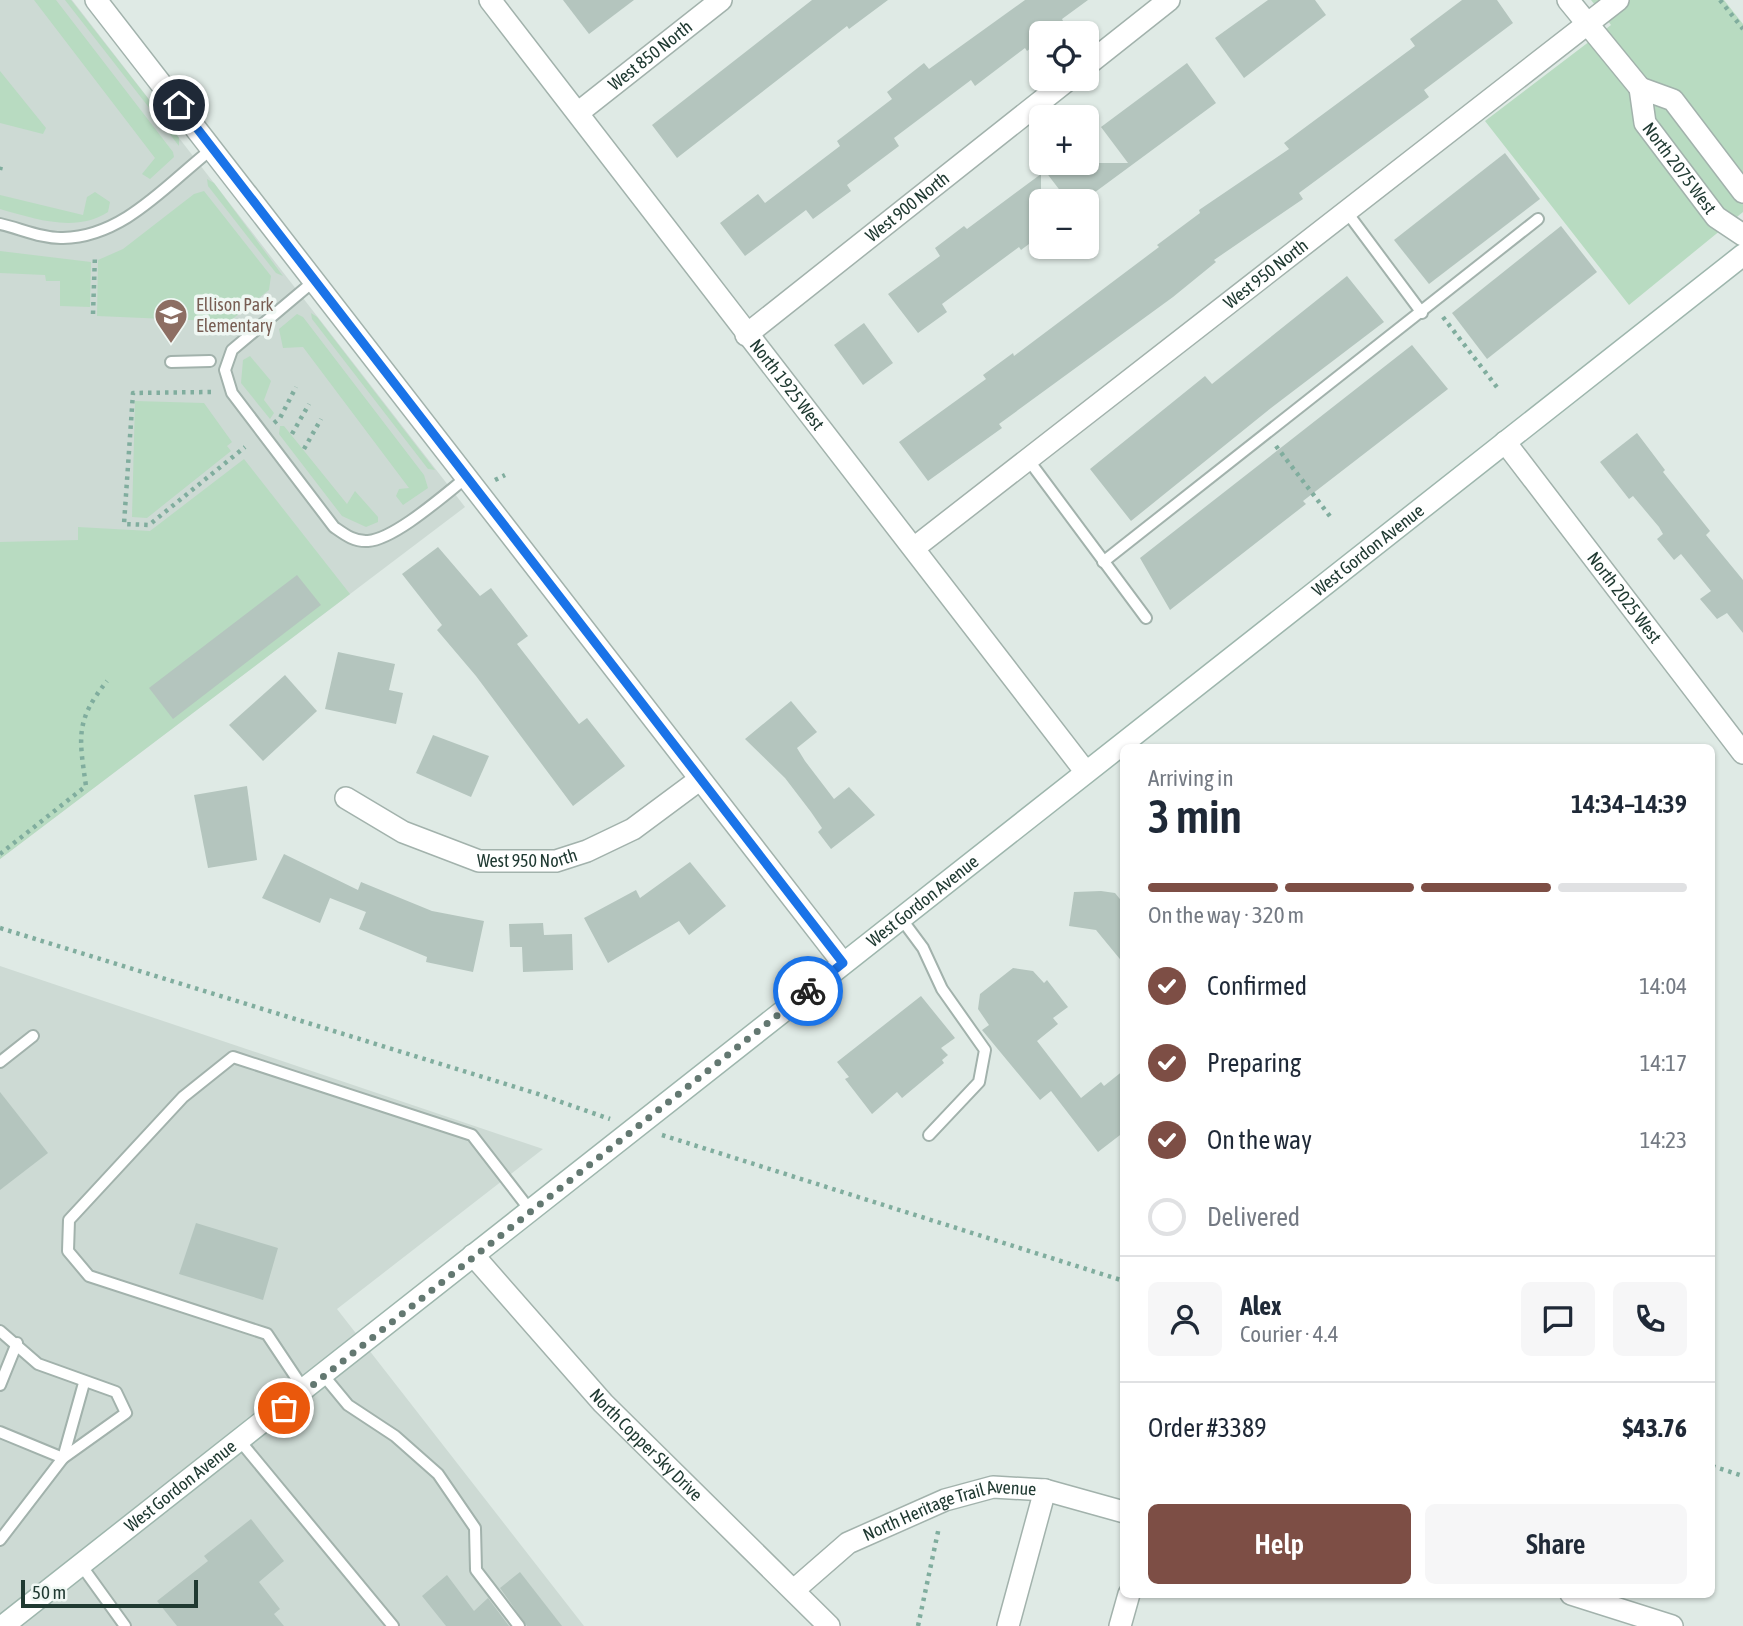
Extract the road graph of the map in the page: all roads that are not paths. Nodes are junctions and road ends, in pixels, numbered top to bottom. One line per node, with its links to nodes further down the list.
1 (96, 0): 12 (street)
2 (490, 0): 11 (street, North 1925 West)
3 (721, 0): 11 (street, West 850 North)
4 (1169, 0): 8 (street)
5 (1568, 0): 7 (street)
6 (1618, 0): 7 (street, West 950 North)
7 (1586, 23): 9 (street); 14 (street, West 950 North)
8 (1099, 55)
9 (1640, 88): 13 (street, North 2075 West); 17 (street, North 2075 West)
10 (1054, 91): 21 (street, West 900 North)
11 (579, 113): 21 (street, North 1925 West)
12 (213, 148): 16 (lane); 19 (street)
13 (1743, 192)
14 (1346, 211): 20 (lane); 25 (street, West 950 North)
15 (1538, 219): 20 (lane)
16 (0, 223)
17 (1743, 235)
18 (1743, 256): 24 (street, West Gordon Avenue)
19 (314, 281): 26 (street); 26 (lane)
20 (1422, 313): 28 (lane)
21 (746, 335): 27 (street, North 1925 West)
22 (210, 361): 23 (lane)
23 (171, 362)
24 (1505, 442): 30 (street, North 2025 West); 31 (street, West Gordon Avenue)
25 (1027, 458): 27 (street, West 950 North); 28 (lane)
26 (467, 477): 32 (street)
27 (914, 548): 31 (street, North 1925 West)
28 (1103, 562): 29 (lane)
29 (1146, 618)
30 (1743, 753)
31 (1085, 771): 34 (street, West Gordon Avenue)
32 (699, 780): 33 (street, West 950 North); 35 (street)
33 (346, 798)
34 (900, 917): 35 (street, West Gordon Avenue); 38 (lane)
35 (843, 963): 39 (street, West Gordon Avenue)
36 (33, 1036): 37 (lane)
37 (0, 1062)
38 (929, 1135)
39 (530, 1210): 40 (street, West Gordon Avenue); 46 (lane)
40 (473, 1255): 43 (street, West Gordon Avenue); 54 (street, North Copper Sky Drive)
41 (0, 1331): 42 (lane)
42 (17, 1343): 44 (lane); 45 (lane)
43 (324, 1376): 46 (street, West Gordon Avenue); 60 (lane)
44 (84, 1383): 49 (lane); 49 (lane)
45 (0, 1385)
46 (305, 1391): 48 (street, West Gordon Avenue)
47 (0, 1432): 49 (lane)
48 (240, 1441): 53 (street, West Gordon Avenue); 59 (lane)
49 (63, 1458): 52 (lane)
50 (1045, 1490): 51 (street, North Heritage Trail Avenue); 54 (street, North Heritage Trail Avenue); 62 (street)
51 (1120, 1512)
52 (0, 1540)
53 (81, 1565): 57 (street, West Gordon Avenue); 58 (lane)
54 (794, 1590): 61 (street, North Copper Sky Drive)
55 (1128, 1598): 63 (street)
56 (1583, 1598): 64 (street)
57 (3, 1626)
58 (125, 1626)
59 (393, 1626)
60 (519, 1626)
61 (829, 1626)
62 (1008, 1626)
63 (1120, 1626)
64 (1672, 1626)

